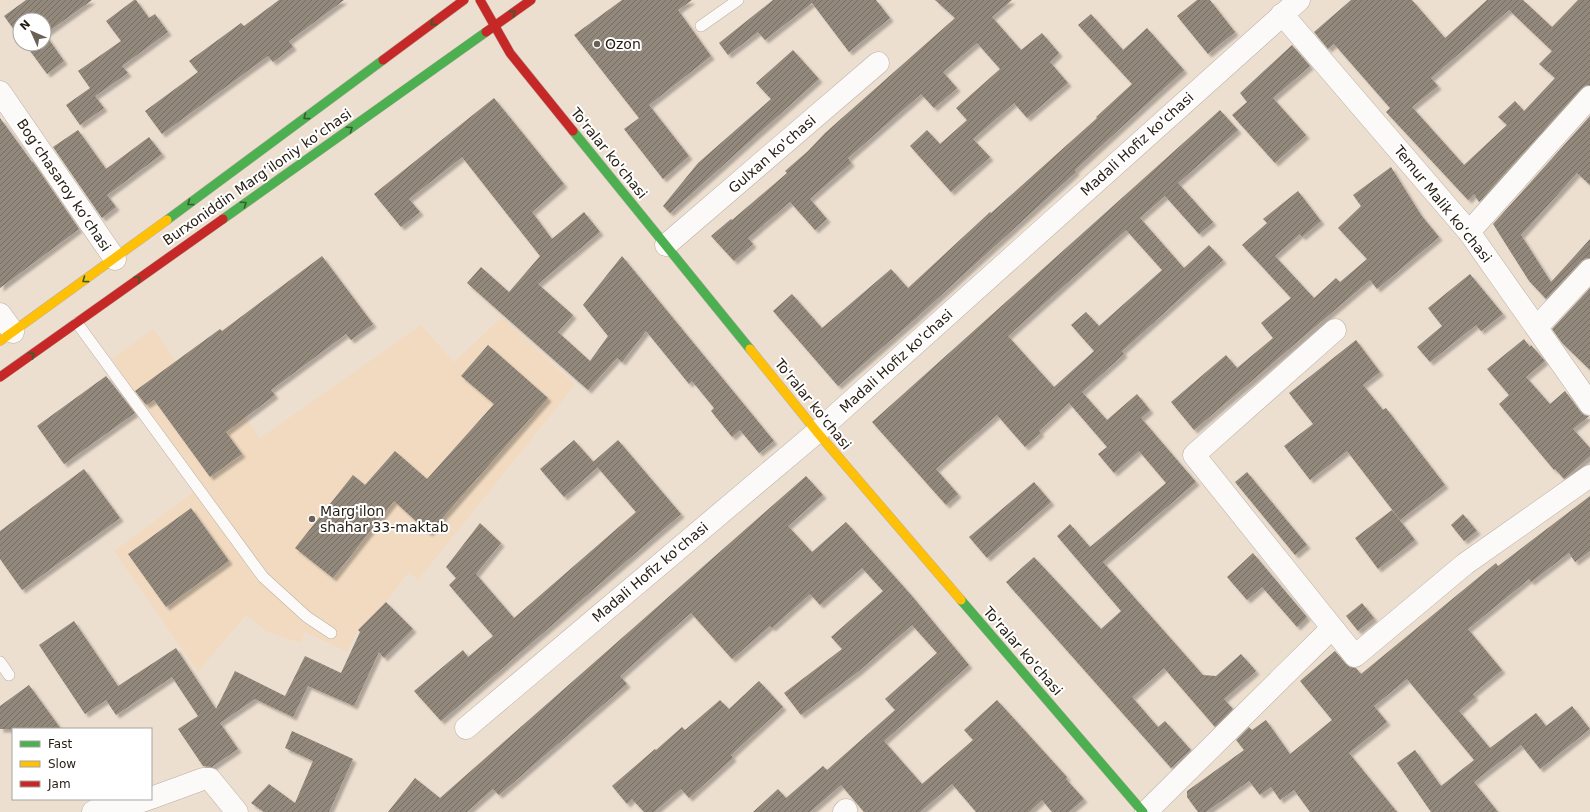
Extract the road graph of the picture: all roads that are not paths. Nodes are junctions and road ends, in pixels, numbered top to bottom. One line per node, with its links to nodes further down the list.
1 (464, 0): 14 (main road, Burxoniddin Marg’iloniy ko’chasi, one-way to 14)
2 (480, 0): 7 (main road, To'ralar ko'chasi)
3 (531, 0): 7 (main road, Burxoniddin Marg’iloniy ko’chasi, one-way to 3)
4 (738, 0): 8 (lane)
5 (1299, 0): 6 (street, Madali Hofiz ko'chasi)
6 (1282, 14): 12 (street, Temur Malik koʻchasi); 23 (street, Madali Hofiz ko'chasi)
7 (495, 26): 13 (main road, To'ralar ko'chasi); 17 (main road, Burxoniddin Marg’iloniy ko’chasi, one-way to 7)
8 (701, 26)
9 (878, 63): 13 (street, Gulxan ko'chasi)
10 (0, 92): 14 (street, Bogʻchasaroy koʻchasi)
11 (1590, 96): 12 (street)
12 (1469, 232): 18 (street, Temur Malik koʻchasi)
13 (666, 245): 23 (main road, To'ralar ko'chasi)
14 (115, 259): 20 (main road, Burxoniddin Marg’iloniy ko’chasi, one-way to 20)
15 (1590, 270): 18 (street)
16 (0, 314): 20 (street)
17 (77, 322): 21 (main road, Burxoniddin Marg’iloniy ko’chasi, one-way to 17); 26 (lane)
18 (1537, 327): 22 (street, Temur Malik koʻchasi)
19 (1335, 330): 25 (street)
20 (6, 336)
21 (0, 377)
22 (1590, 404)
23 (816, 432): 29 (street, Madali Hofiz ko'chasi); 34 (main road, To'ralar ko'chasi)
24 (1590, 476): 25 (street)
25 (1332, 628): 35 (street)
26 (331, 634)
27 (0, 662): 28 (lane)
28 (9, 675)
29 (466, 728)
30 (152, 798): 33 (street)
31 (145, 800): 32 (street)
32 (93, 812)
33 (237, 812)
34 (1143, 812)
35 (1146, 812)

